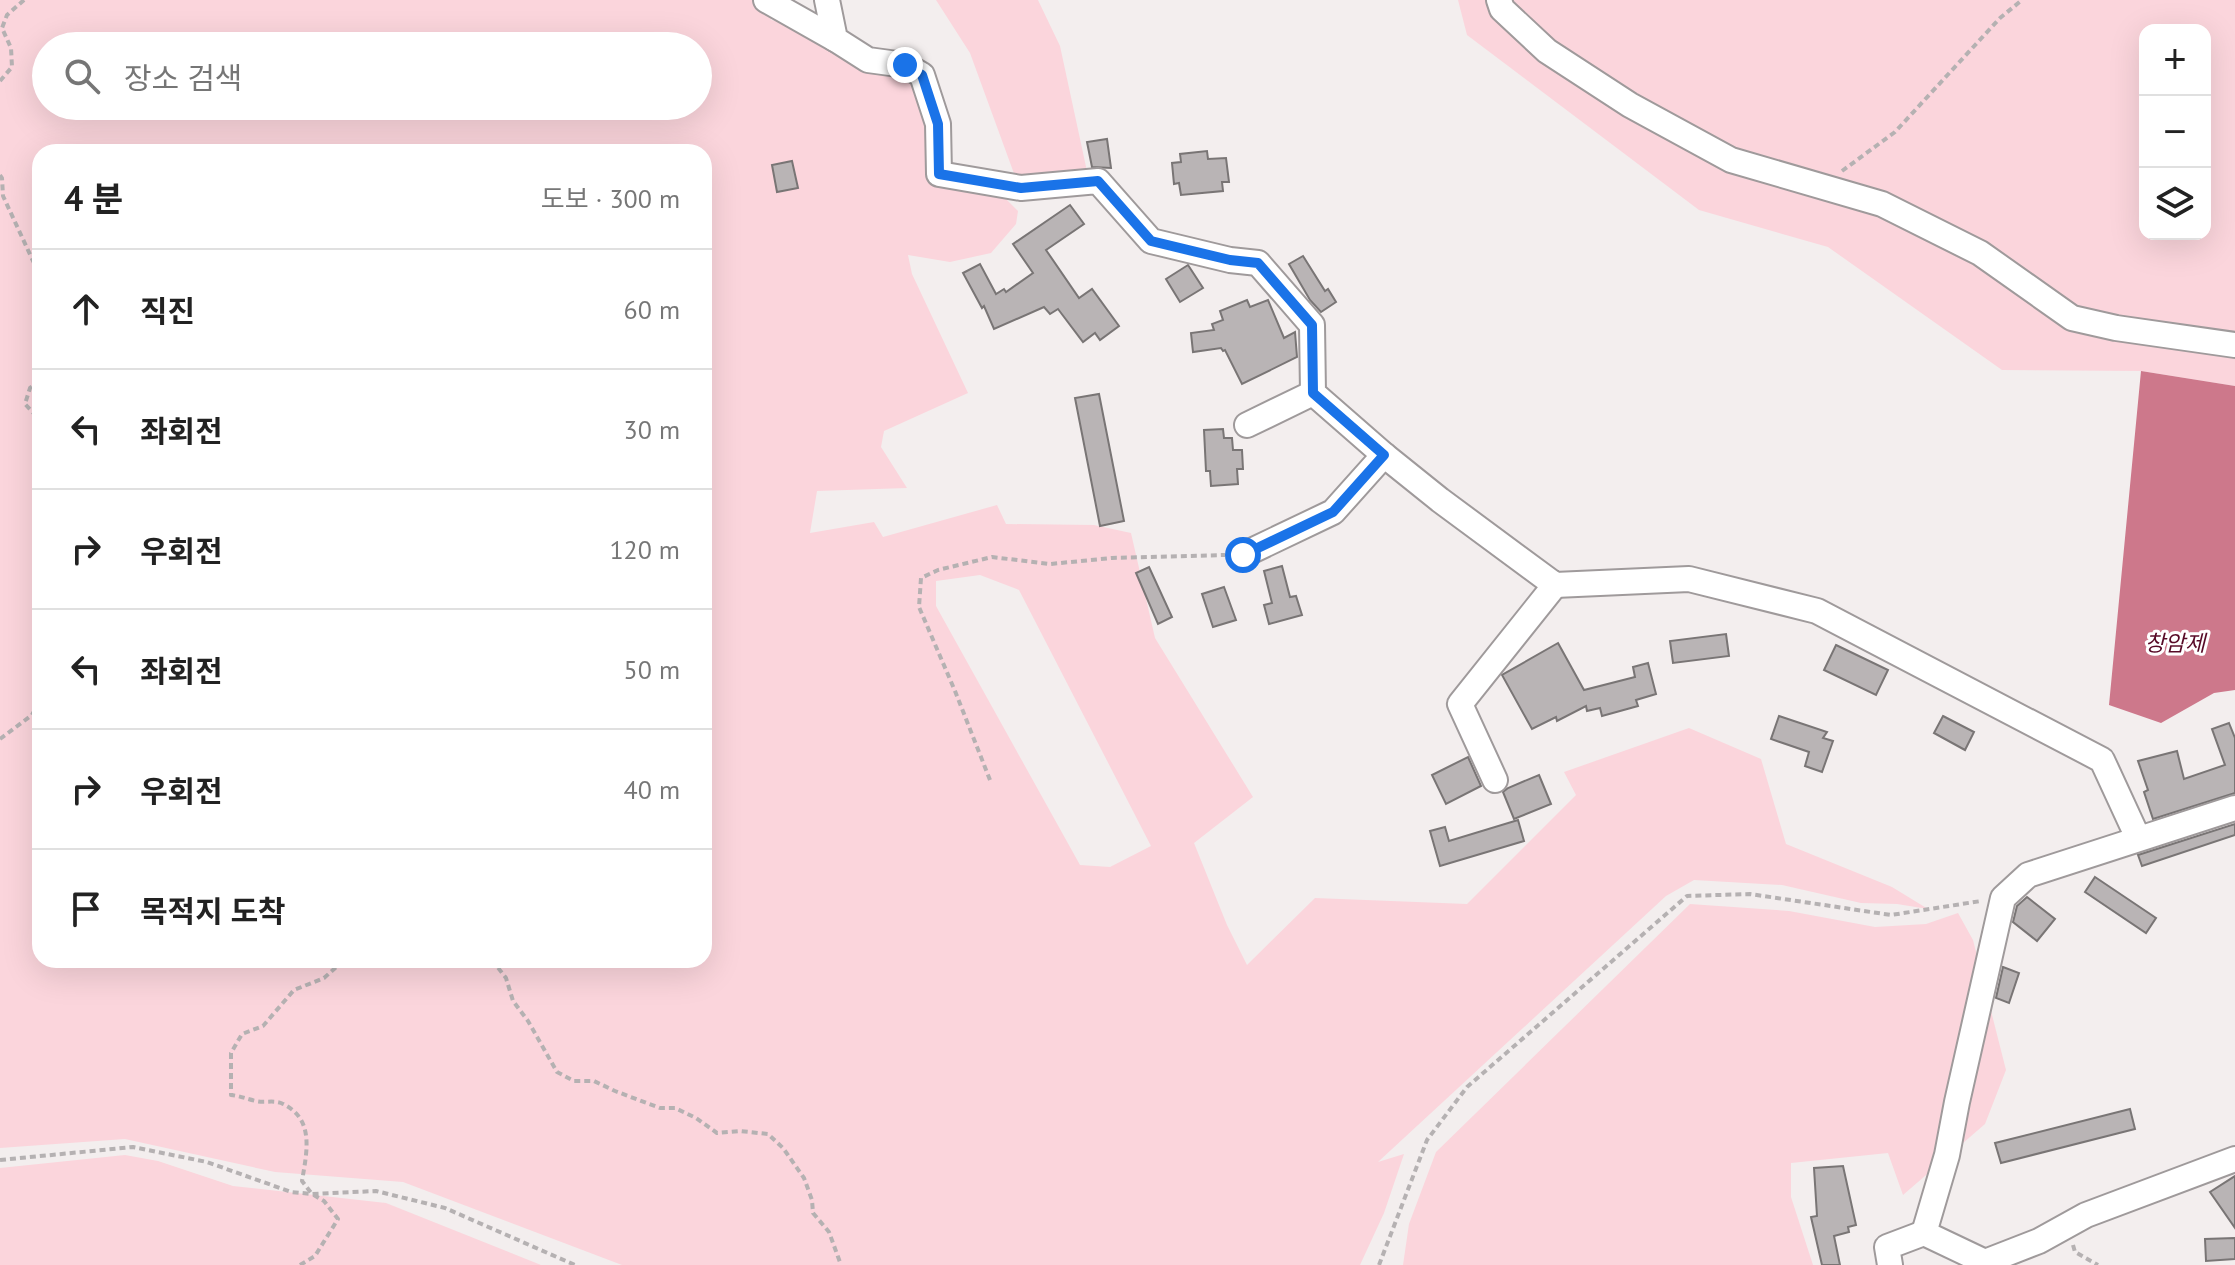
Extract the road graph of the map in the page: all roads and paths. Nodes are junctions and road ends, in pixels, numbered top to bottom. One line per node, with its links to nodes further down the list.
1 (24, 0): 7 (path)
2 (766, 0): 6 (street)
3 (827, 0): 6 (street)
4 (1499, 0): 9 (street)
5 (2022, 0): 9 (path)
6 (835, 39): 13 (street)
7 (0, 81)
8 (0, 175): 10 (path)
9 (1822, 187): 11 (street)
10 (32, 259)
11 (2235, 345)
12 (32, 387): 14 (path)
13 (1313, 393): 15 (street); 16 (street)
14 (32, 411)
15 (1247, 425)
16 (1384, 455): 17 (street); 18 (street)
17 (1243, 555): 21 (path)
18 (1555, 585): 22 (street); 24 (street)
19 (32, 715): 20 (path)
20 (0, 739)
21 (990, 780)
22 (1495, 780)
23 (2235, 808): 24 (street)
24 (2138, 838): 25 (street)
25 (2003, 898): 32 (street); 37 (path)
26 (335, 968): 30 (path)
27 (498, 968): 36 (path)
28 (2235, 1159): 31 (street)
29 (0, 1160): 30 (path)
30 (312, 1194): 34 (path); 35 (path)
31 (2067, 1225): 33 (street); 39 (path)
32 (1924, 1233): 33 (street); 38 (street)
33 (1984, 1264)
34 (300, 1265)
35 (575, 1265)
36 (841, 1265)
37 (1379, 1265)
38 (1890, 1265)
39 (2098, 1265)

